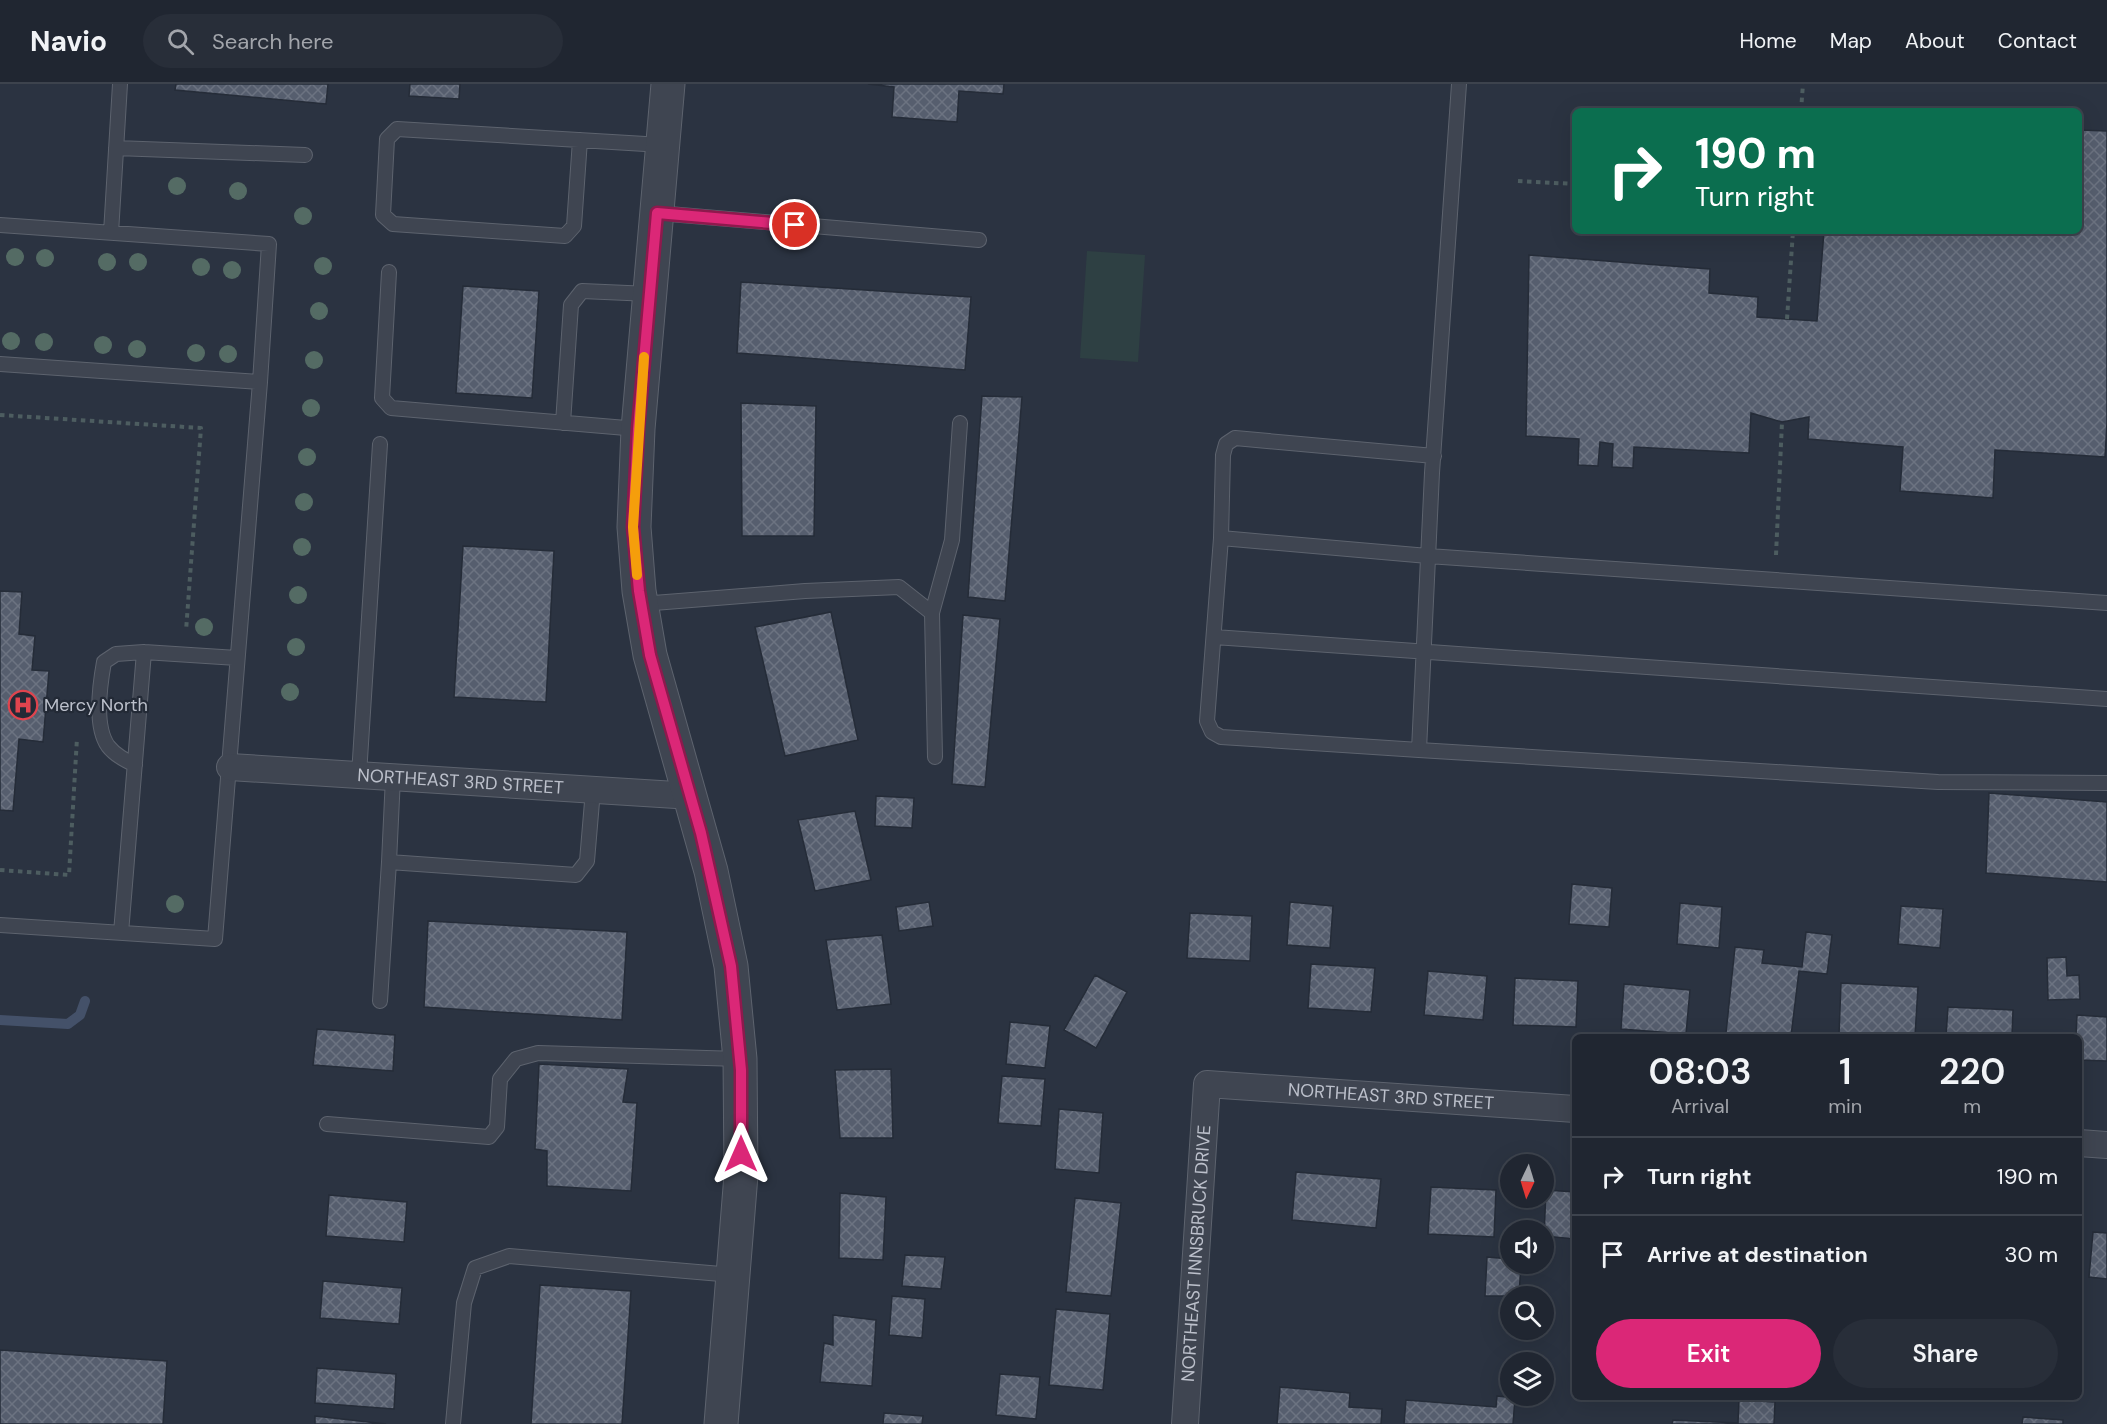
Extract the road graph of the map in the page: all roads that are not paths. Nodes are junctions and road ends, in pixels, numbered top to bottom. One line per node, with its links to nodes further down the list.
1 (120, 84): 6 (lane)
2 (668, 84): 5 (street)
3 (1459, 84): 20 (lane)
4 (580, 140): 4 (lane); 5 (lane)
5 (662, 145): 8 (street)
6 (116, 147): 7 (lane); 10 (lane)
7 (305, 155)
8 (657, 213): 11 (lane); 13 (street)
9 (0, 225): 10 (lane)
10 (111, 233): 15 (lane)
11 (979, 240)
12 (389, 272): 16 (lane)
13 (650, 294): 16 (lane); 18 (street)
14 (0, 363): 15 (lane)
15 (260, 382): 29 (lane)
16 (563, 423): 18 (lane)
17 (960, 423): 25 (lane)
18 (638, 429): 24 (street)
19 (380, 444): 35 (lane)
20 (1434, 456): 21 (lane); 22 (lane)
21 (1221, 538): 22 (lane); 26 (lane)
22 (1428, 556): 23 (lane); 27 (lane)
23 (2107, 603)
24 (641, 604): 25 (lane); 39 (street)
25 (932, 613): 32 (lane)
26 (1214, 637): 27 (lane); 31 (lane)
27 (1424, 651): 30 (lane); 31 (lane)
28 (144, 652): 29 (lane); 33 (lane); 33 (lane)
29 (237, 658): 34 (lane)
30 (2107, 699)
31 (1419, 750): 37 (lane)
32 (935, 757)
33 (135, 765): 42 (lane)
34 (230, 767): 35 (street, NORTHEAST 3RD STREET); 42 (lane)
35 (359, 775): 36 (street, NORTHEAST 3RD STREET)
36 (393, 777): 38 (street, NORTHEAST 3RD STREET); 40 (lane)
37 (2107, 783)
38 (593, 790): 39 (street, NORTHEAST 3RD STREET); 40 (lane)
39 (692, 796): 44 (street)
40 (389, 862): 43 (lane)
41 (0, 925): 42 (lane)
42 (122, 933)
43 (380, 1000)
44 (740, 1059): 47 (lane); 50 (street)
45 (1207, 1084): 46 (street, NORTHEAST 3RD STREET); 53 (street, NORTHEAST INNSBRUCK DRIVE)
46 (1572, 1109)
47 (327, 1124)
48 (2082, 1143): 49 (street)
49 (2107, 1145)
50 (733, 1275): 51 (lane); 52 (street)
51 (453, 1424)
52 (721, 1424)
53 (1185, 1424)

